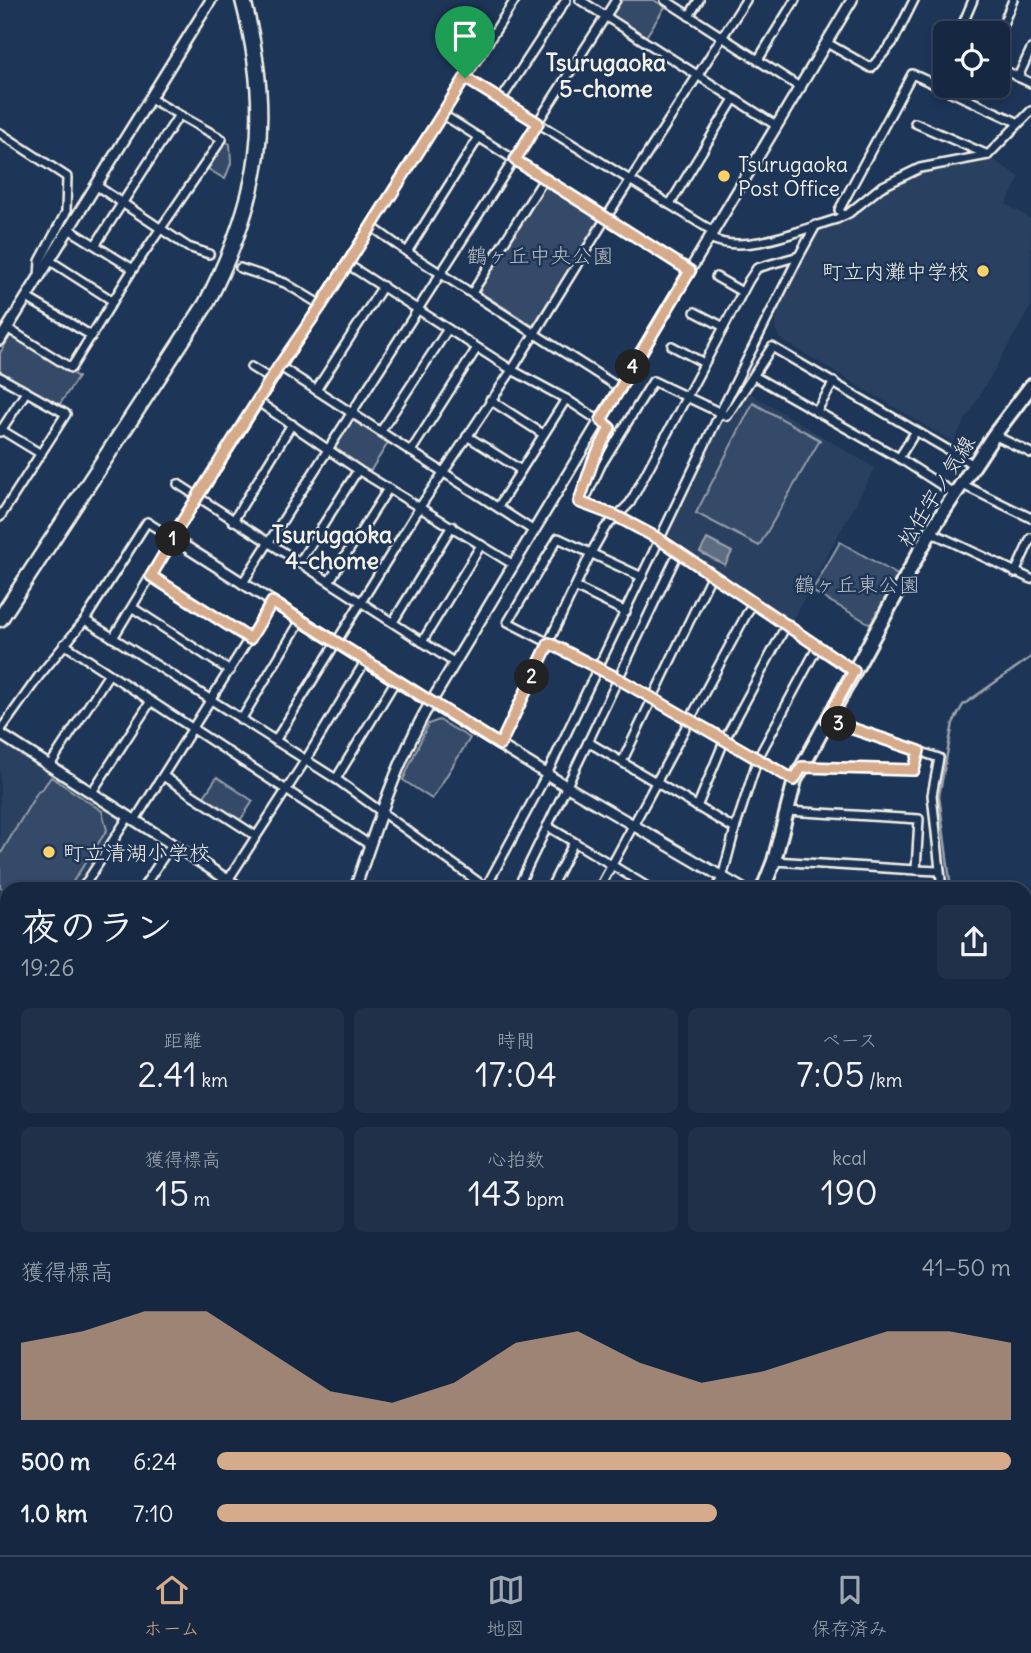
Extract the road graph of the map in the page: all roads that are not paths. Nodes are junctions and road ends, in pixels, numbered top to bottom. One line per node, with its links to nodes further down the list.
1 (211, 0): 29 (street)
2 (243, 0): 155 (highway)
3 (515, 0): 25 (street)
4 (566, 0): 31 (street)
5 (580, 0): 15 (street)
6 (616, 0): 15 (street)
7 (665, 0): 16 (street)
8 (699, 0): 16 (street)
9 (746, 0): 19 (street)
10 (795, 0): 22 (street)
11 (852, 0): 20 (street)
12 (914, 0): 20 (street)
13 (973, 0): 17 (street)
14 (1013, 0): 18 (street)
15 (605, 16): 24 (street); 35 (street)
16 (689, 16): 19 (street)
17 (964, 21)
18 (1004, 21)
19 (722, 37): 22 (street); 24 (street)
20 (827, 43): 28 (street)
21 (1031, 50): 26 (street)
22 (758, 60): 28 (street)
23 (1010, 74): 26 (street)
24 (699, 76): 30 (street); 44 (street)
25 (465, 78): 31 (street); 33 (street)
26 (1018, 78): 27 (street)
27 (1031, 83)
28 (801, 88): 38 (street)
29 (151, 99): 34 (street); 45 (street)
30 (734, 99): 38 (street); 47 (street)
31 (501, 100): 35 (street)
32 (1031, 111): 36 (street)
33 (442, 114): 40 (street); 51 (street)
34 (180, 115): 46 (street); 53 (street)
35 (538, 123): 42 (street); 44 (street)
36 (1019, 123): 41 (street); 48 (street)
37 (915, 124): 41 (street)
38 (777, 126): 54 (street)
39 (0, 133): 66 (street)
40 (479, 137): 42 (street); 56 (street)
41 (988, 155): 48 (street)
42 (515, 160): 43 (street); 64 (street)
43 (544, 179): 49 (street); 69 (street)
44 (630, 180): 47 (street); 49 (street)
45 (97, 187): 46 (street); 52 (street)
46 (121, 203): 53 (street); 55 (street)
47 (670, 204): 54 (street)
48 (842, 216): 50 (street)
49 (606, 218): 63 (street); 78 (street)
50 (816, 225): 54 (street); 58 (street)
51 (371, 226): 56 (street); 60 (street)
52 (69, 229): 55 (street); 59 (street)
53 (160, 229): 57 (street); 62 (street)
54 (712, 235): 63 (street)
55 (96, 244): 62 (street)
56 (407, 252): 64 (street)
57 (209, 254)
58 (799, 256): 68 (street); 101 (street)
59 (50, 260): 66 (street); 71 (street)
60 (347, 264): 67 (street); 72 (street)
61 (240, 268): 72 (street)
62 (133, 269): 71 (street)
63 (690, 271): 92 (street)
64 (442, 272): 69 (street); 73 (street)
65 (716, 277): 68 (street)
66 (39, 278): 70 (street)
67 (383, 286): 73 (street); 93 (street)
68 (742, 292): 75 (street)
69 (472, 293): 78 (street)
70 (27, 298): 76 (street); 79 (street)
71 (113, 300): 79 (street)
72 (321, 306): 84 (street)
73 (418, 309): 77 (street); 99 (street)
74 (695, 312): 75 (street)
75 (724, 327): 83 (street)
76 (7, 328): 79 (street); 80 (street)
77 (449, 329): 82 (street); 105 (street)
78 (534, 332): 86 (street); 92 (street)
79 (92, 335)
80 (0, 340)
81 (672, 346): 83 (street)
82 (477, 348): 86 (street); 111 (street)
83 (705, 363): 95 (street)
84 (279, 366): 89 (street); 93 (street)
85 (251, 368): 89 (street)
86 (512, 370): 96 (street); 97 (street)
87 (754, 376): 90 (street); 100 (street); 101 (street)
88 (0, 377): 94 (street)
89 (272, 380): 98 (street)
90 (834, 382): 100 (street); 106 (street)
91 (1031, 386): 108 (main road, 松任宇ノ気線)
92 (621, 389): 102 (street)
93 (316, 390): 99 (street)
94 (26, 392): 104 (street); 113 (street)
95 (687, 397): 101 (street); 123 (street); 126 (street)
96 (566, 399): 102 (street); 107 (street)
97 (490, 400): 107 (street); 109 (street)
98 (257, 401): 103 (street); 122 (street)
99 (351, 412): 105 (street); 110 (street)
100 (816, 412): 114 (street)
101 (720, 413): 135 (street)
102 (601, 420): 123 (street); 132 (street)
103 (292, 424): 110 (street); 129 (street)
104 (1, 430): 113 (street)
105 (381, 431): 111 (street)
106 (916, 431): 114 (street); 115 (street)
107 (543, 434): 117 (street)
108 (994, 435): 112 (street); 115 (main road, 松任宇ノ気線)
109 (467, 436): 117 (street); 118 (street)
110 (328, 450): 116 (street); 136 (street)
111 (411, 451): 118 (street)
112 (1031, 453)
113 (41, 454): 127 (street)
114 (899, 458): 121 (street)
115 (974, 465): 121 (main road, 松任宇ノ気線)
116 (358, 470): 120 (street); 140 (street)
117 (521, 470): 124 (street)
118 (443, 472): 124 (street); 125 (street)
119 (178, 484): 122 (street)
120 (388, 489): 125 (street); 147 (street)
121 (958, 489): 128 (street); 131 (main road, 松任宇ノ気線)
122 (198, 498): 129 (street); 134 (street)
123 (583, 504): 126 (street)
124 (498, 506): 132 (street)
125 (420, 507): 130 (street); 150 (street)
126 (616, 516): 135 (street); 138 (street)
127 (0, 517)
128 (1031, 518)
129 (233, 521): 136 (street)
130 (452, 526): 137 (street); 158 (street)
131 (932, 529): 142 (street); 171 (main road, 松任宇ノ気線)
132 (534, 531): 141 (street)
133 (1031, 538): 142 (street)
134 (172, 539): 143 (street); 148 (street); 156 (street)
135 (659, 539): 139 (street); 145 (street)
136 (268, 544): 140 (street); 148 (street)
137 (481, 545): 141 (street); 163 (street)
138 (591, 553): 145 (street); 149 (street); 164 (street)
139 (678, 553): 144 (street); 173 (street)
140 (299, 563): 147 (street)
141 (514, 565): 168 (street)
142 (1015, 573): 146 (street)
143 (151, 576): 153 (street); 161 (street)
144 (711, 576): 152 (street); 175 (street)
145 (642, 577): 154 (street)
146 (1031, 579)
147 (330, 580): 150 (street)
148 (242, 584): 151 (street)
149 (575, 587): 154 (street); 164 (street)
150 (363, 601): 158 (street); 162 (street)
151 (272, 602): 157 (street); 161 (street)
152 (753, 602): 159 (street); 180 (street)
153 (133, 608): 160 (street); 170 (street)
154 (625, 611): 169 (street)
155 (0, 619)
156 (85, 620): 160 (street); 165 (street)
157 (301, 620): 162 (street); 179 (street)
158 (393, 622): 163 (street)
159 (787, 624): 166 (street); 184 (street)
160 (113, 638): 177 (street)
161 (250, 639): 170 (street)
162 (336, 642): 167 (street); 185 (street)
163 (422, 642): 168 (street)
164 (549, 643): 169 (street); 187 (street)
165 (64, 644): 172 (street); 183 (street)
166 (818, 646): 171 (street); 189 (street)
167 (366, 660): 174 (street); 190 (street)
168 (455, 663): 178 (street)
169 (599, 668): 173 (street); 194 (street)
170 (230, 671): 177 (street)
171 (854, 671): 181 (main road, 松任宇ノ気線)
172 (109, 674): 176 (street); 192 (street)
173 (619, 679): 175 (street); 186 (street)
174 (396, 680): 178 (street); 196 (street)
175 (654, 699): 180 (street); 191 (street)
176 (151, 701): 182 (street); 201 (street)
177 (211, 701): 179 (street); 182 (street)
178 (431, 703): 187 (street); 203 (street)
179 (241, 720): 185 (street)
180 (691, 720): 184 (street); 198 (street)
181 (827, 720): 188 (street); 193 (main road, 松任宇ノ気線)
182 (193, 729): 195 (street); 200 (street)
183 (0, 734): 192 (street)
184 (725, 739): 189 (street); 202 (street)
185 (275, 741): 190 (street)
186 (588, 742): 191 (street); 199 (street)
187 (500, 745): 194 (street)
188 (919, 751): 193 (street); 207 (street)
189 (758, 758): 197 (street); 210 (street)
190 (305, 761): 196 (street); 200 (street)
191 (622, 762): 198 (street)
192 (50, 765): 201 (street)
193 (802, 767): 197 (main road, 松任宇ノ気線)
194 (547, 774): 199 (street); 226 (street)
195 (163, 776): 205 (street); 211 (street)
196 (336, 779): 203 (street)
197 (794, 780): 204 (main road, 松任宇ノ気線)
198 (657, 782): 202 (street); 208 (street)
199 (566, 786): 208 (street); 209 (street)
200 (286, 789): 211 (street); 214 (street)
201 (92, 792): 205 (street)
202 (697, 807): 210 (street)
203 (381, 811): 214 (street); 225 (street)
204 (787, 811): 206 (street); 215 (main road, 松任宇ノ気線)
205 (132, 818): 213 (street); 221 (street)
206 (919, 819): 207 (street); 217 (street)
207 (933, 819): 218 (street)
208 (634, 824): 216 (street); 219 (street)
209 (547, 825): 212 (street); 227 (street)
210 (735, 830): 219 (street)
211 (256, 836): 220 (street)
212 (574, 842): 216 (street); 228 (street)
213 (172, 844): 220 (street); 222 (street)
214 (370, 845): 224 (street)
215 (774, 861): 217 (street); 233 (main road, 松任宇ノ気線)
216 (612, 865): 229 (street); 230 (street)
217 (916, 870): 218 (street)
218 (940, 871): 234 (street)
219 (722, 878): 231 (street); 232 (street)
220 (228, 880): 223 (street)
221 (87, 882)
222 (148, 882)
223 (231, 882)
224 (357, 882)
225 (479, 882)
226 (490, 882)
227 (520, 882)
228 (554, 882)
229 (603, 882)
230 (640, 882)
231 (720, 882)
232 (730, 882)
233 (766, 882)
234 (941, 882)

